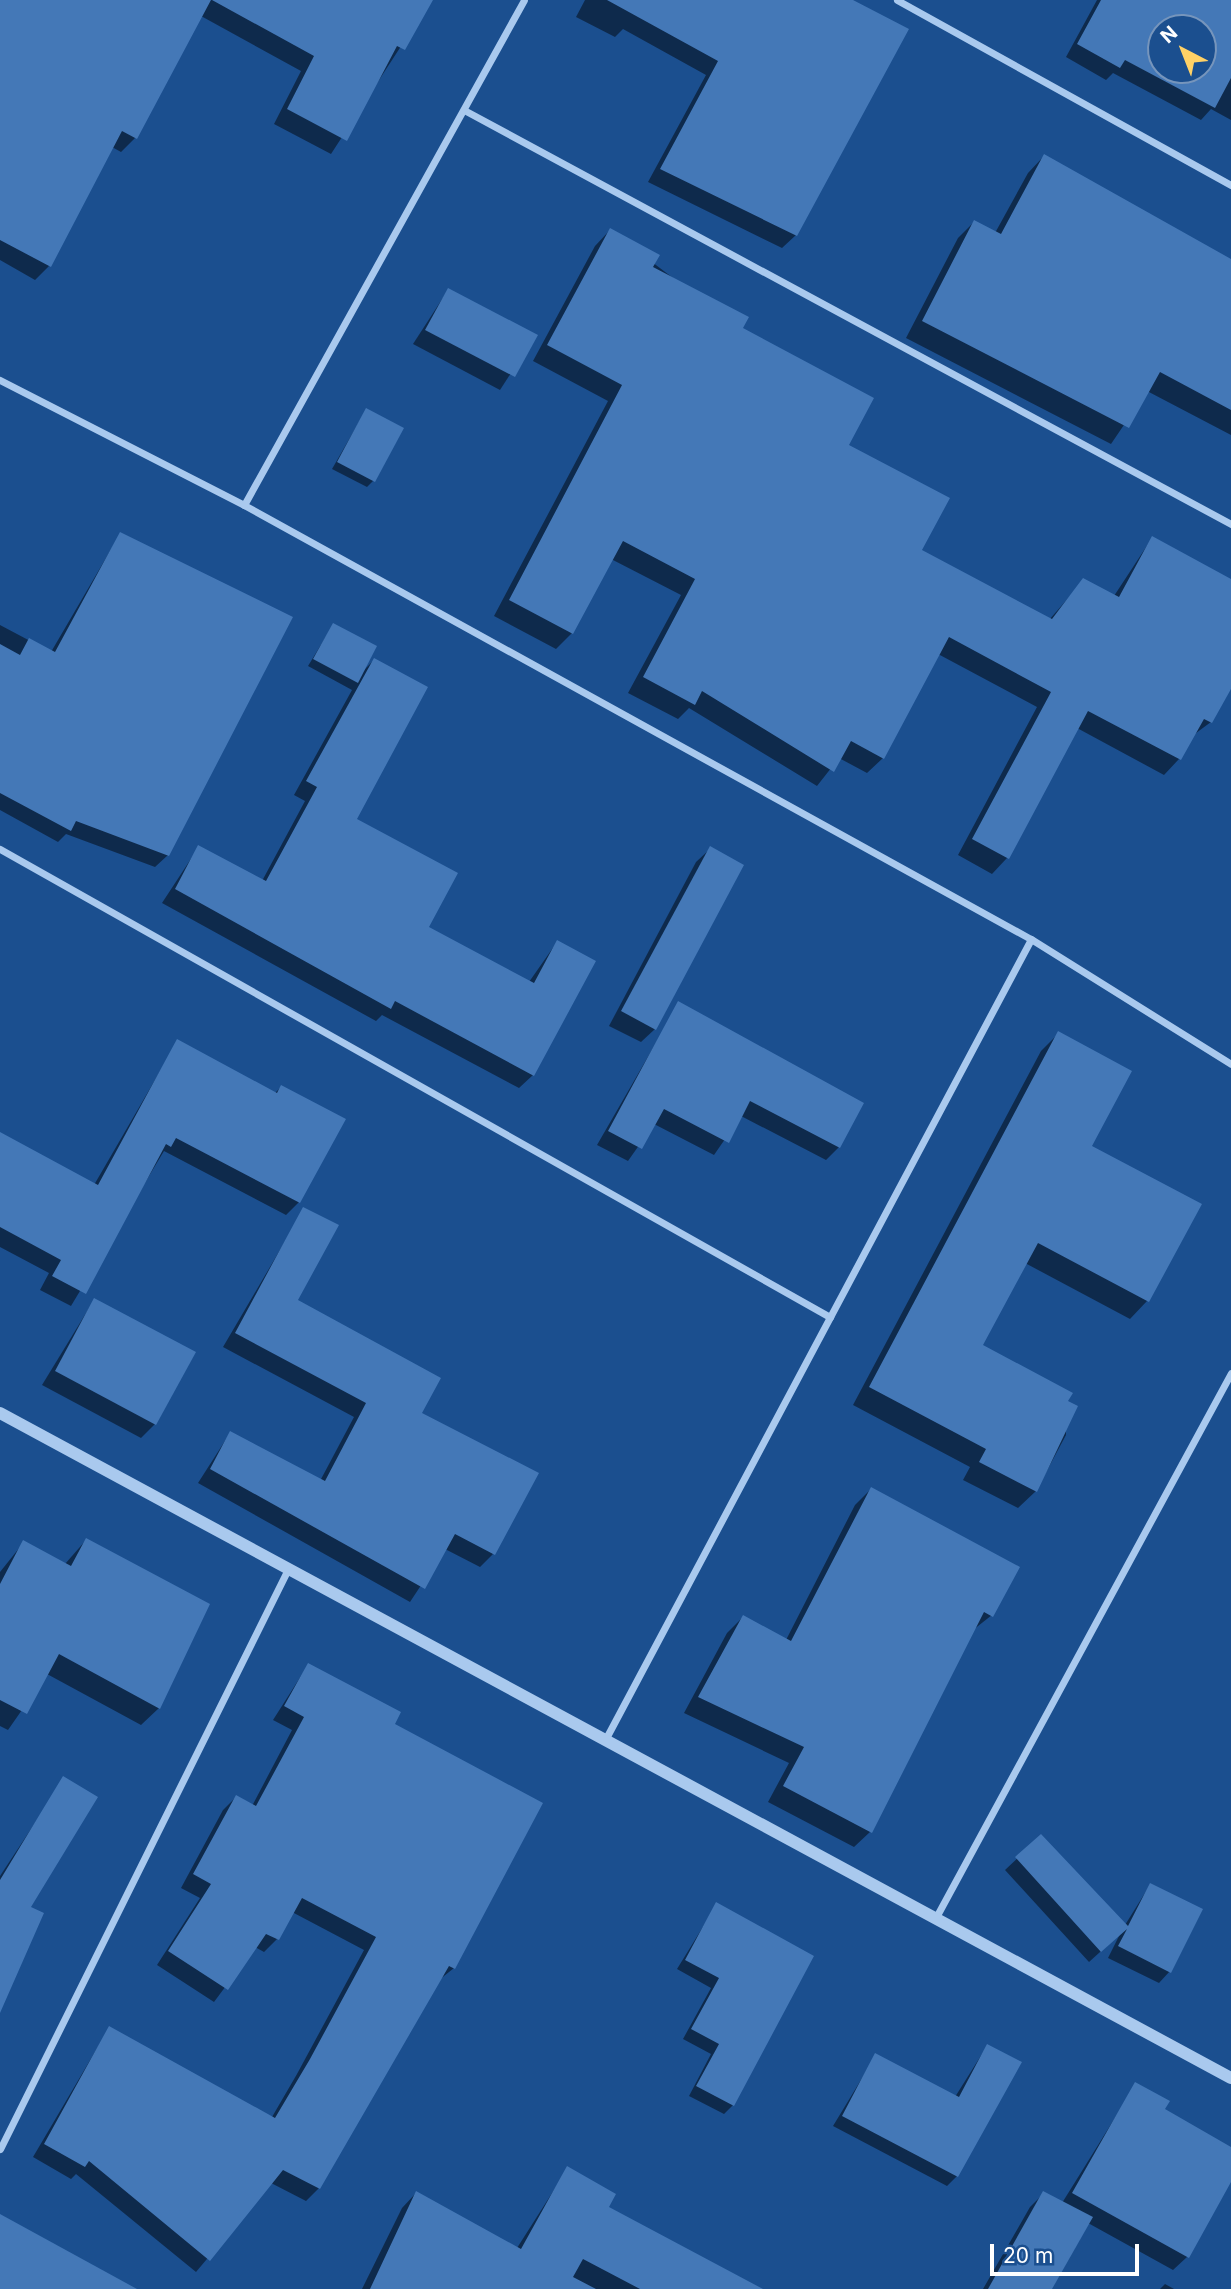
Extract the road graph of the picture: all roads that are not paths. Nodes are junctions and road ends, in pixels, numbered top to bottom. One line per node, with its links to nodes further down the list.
1 (524, 0): 3 (street)
2 (897, 0): 4 (street)
3 (464, 110): 6 (street); 7 (street)
4 (1231, 185)
5 (0, 380): 6 (street)
6 (244, 505): 9 (street)
7 (1231, 524)
8 (0, 849): 11 (street)
9 (1031, 939): 10 (street); 11 (street)
10 (1231, 1064)
11 (830, 1317): 15 (street)
12 (1231, 1373): 16 (street)
13 (0, 1413): 14 (street)
14 (288, 1569): 15 (street); 18 (street)
15 (605, 1740): 16 (street)
16 (935, 1919): 17 (street)
17 (1231, 2078)
18 (0, 2149)

